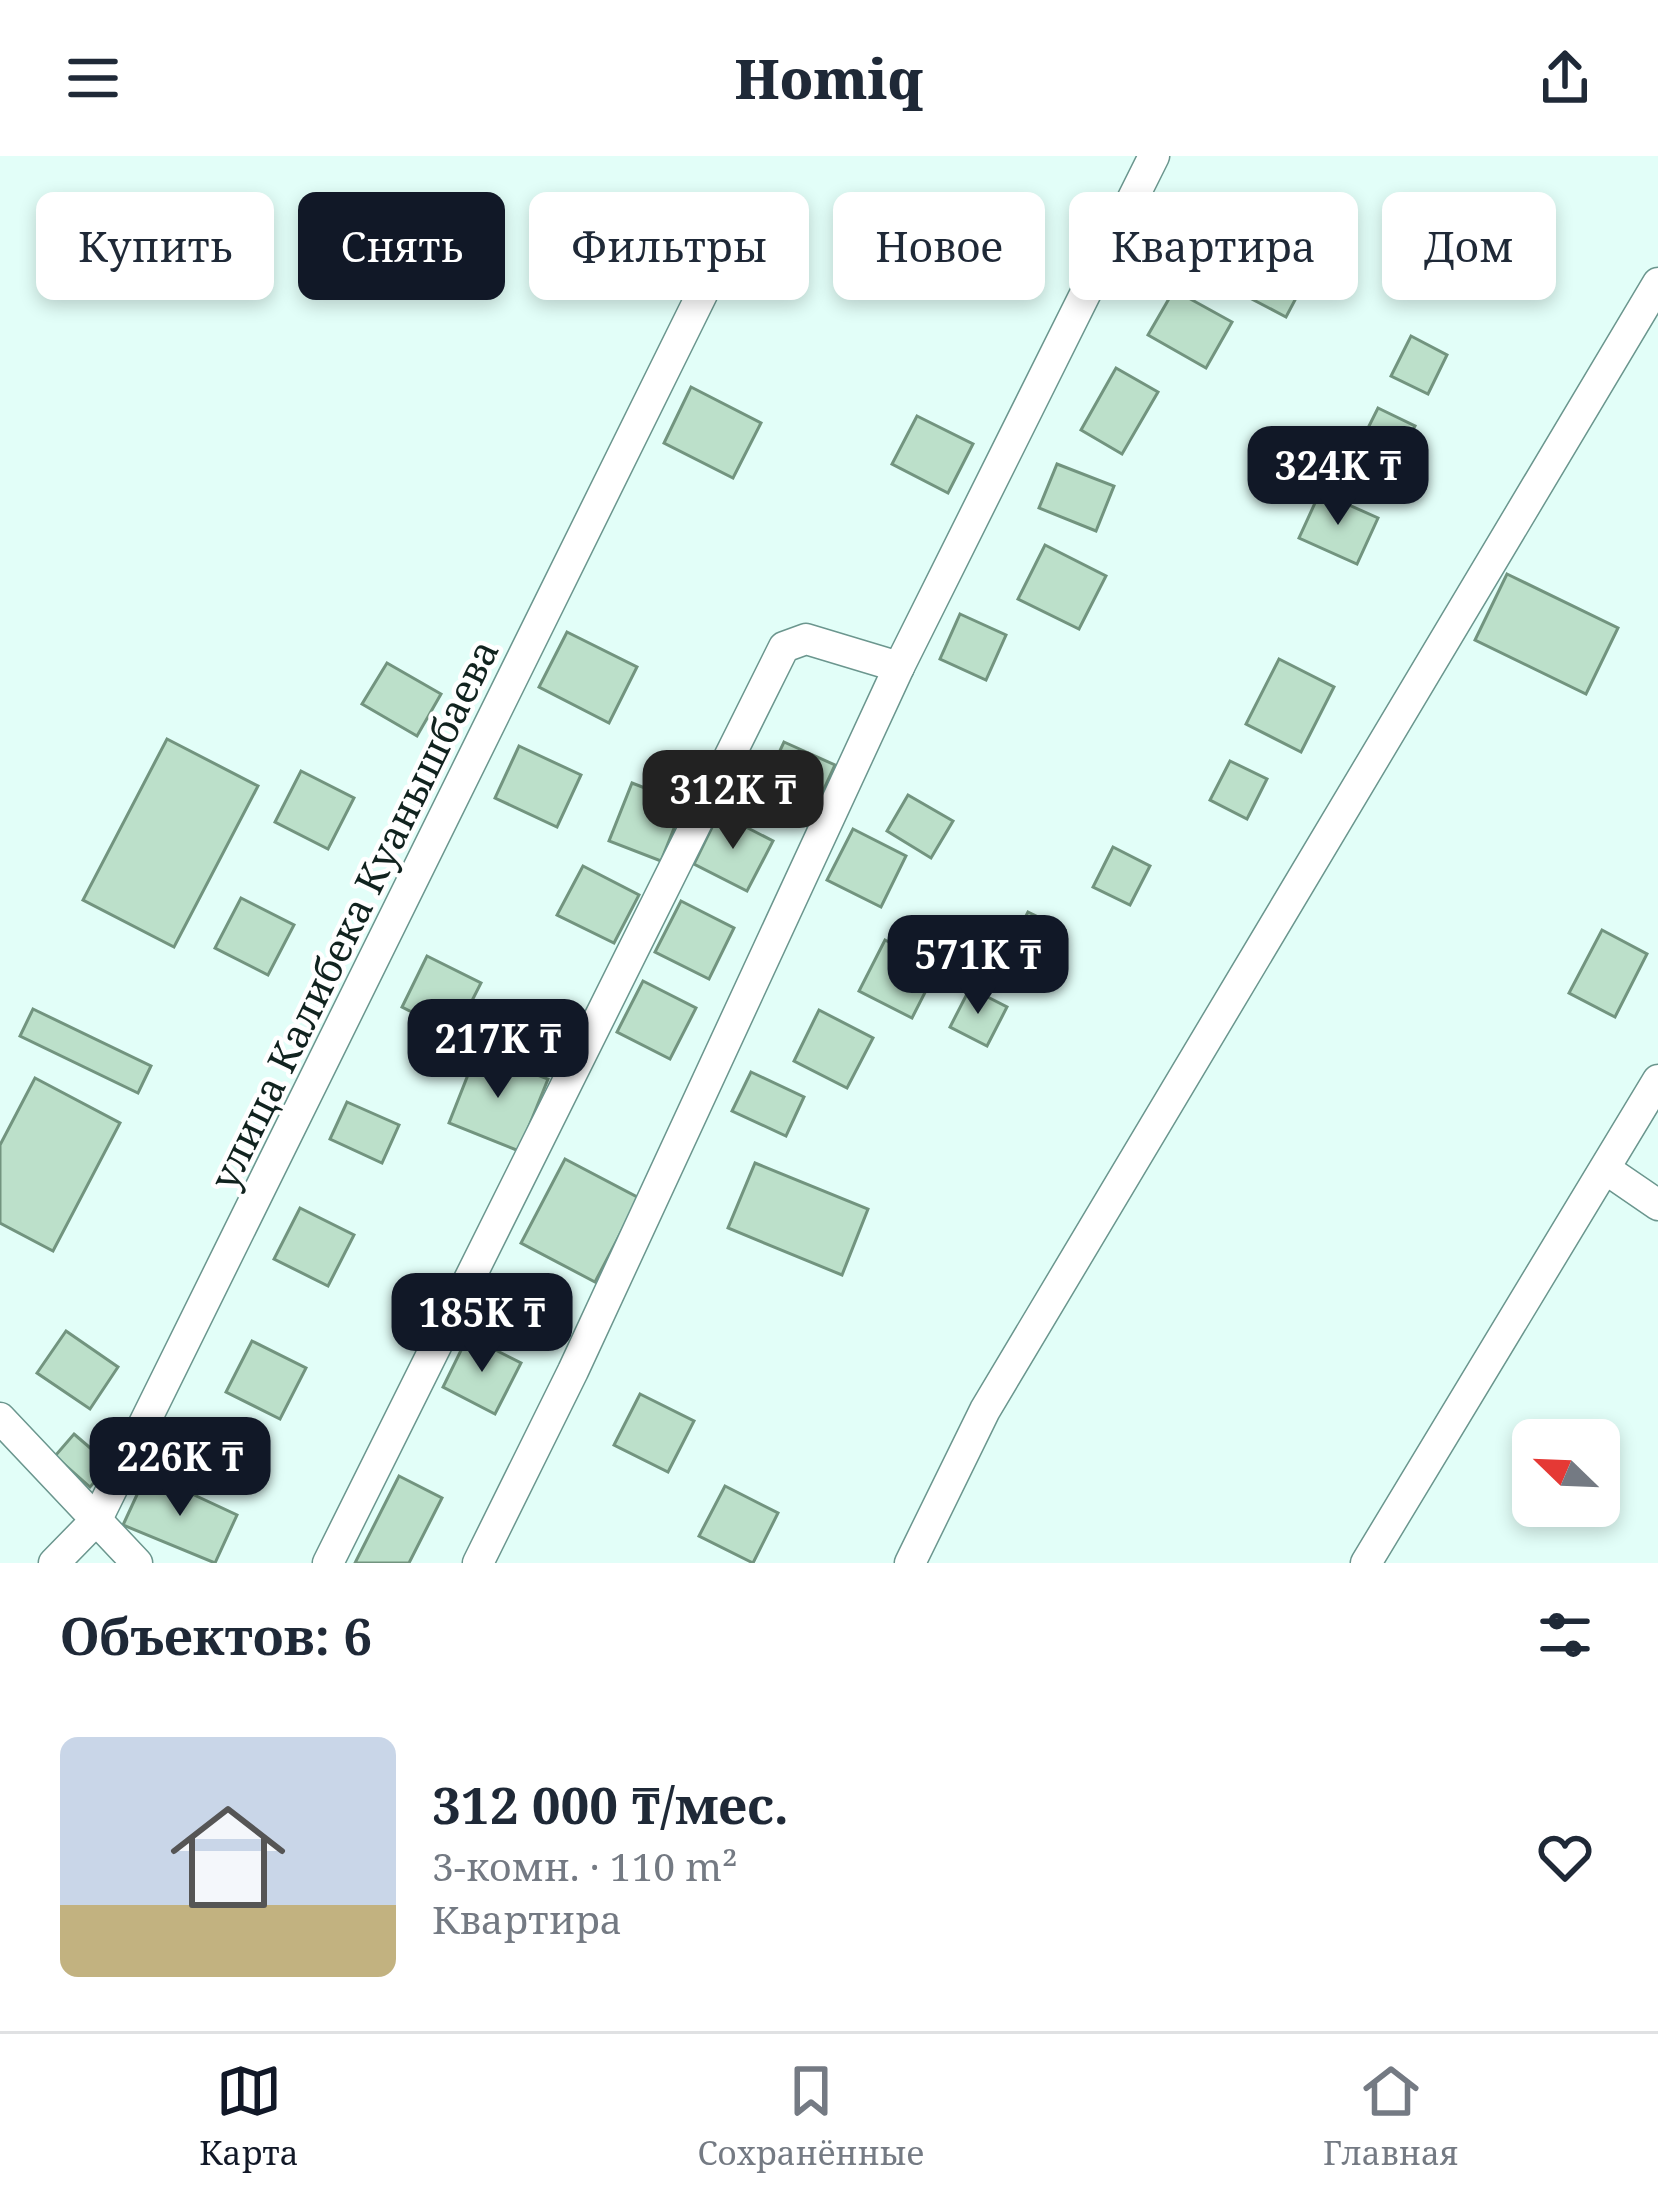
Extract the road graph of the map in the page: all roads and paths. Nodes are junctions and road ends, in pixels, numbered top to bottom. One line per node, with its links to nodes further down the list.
1 (1154, 156): 4 (street)
2 (1658, 283): 14 (street)
3 (699, 300): 9 (street, улица Калибека Куанышбаева)
4 (899, 667): 12 (street); 13 (street)
5 (1658, 1080): 6 (street)
6 (1606, 1169): 7 (street); 15 (street)
7 (1658, 1205)
8 (0, 1418): 9 (street)
9 (98, 1519): 10 (street, улица Калибека Куанышбаева); 11 (street)
10 (54, 1563)
11 (136, 1563)
12 (328, 1563)
13 (478, 1563)
14 (910, 1563)
15 (1366, 1563)

